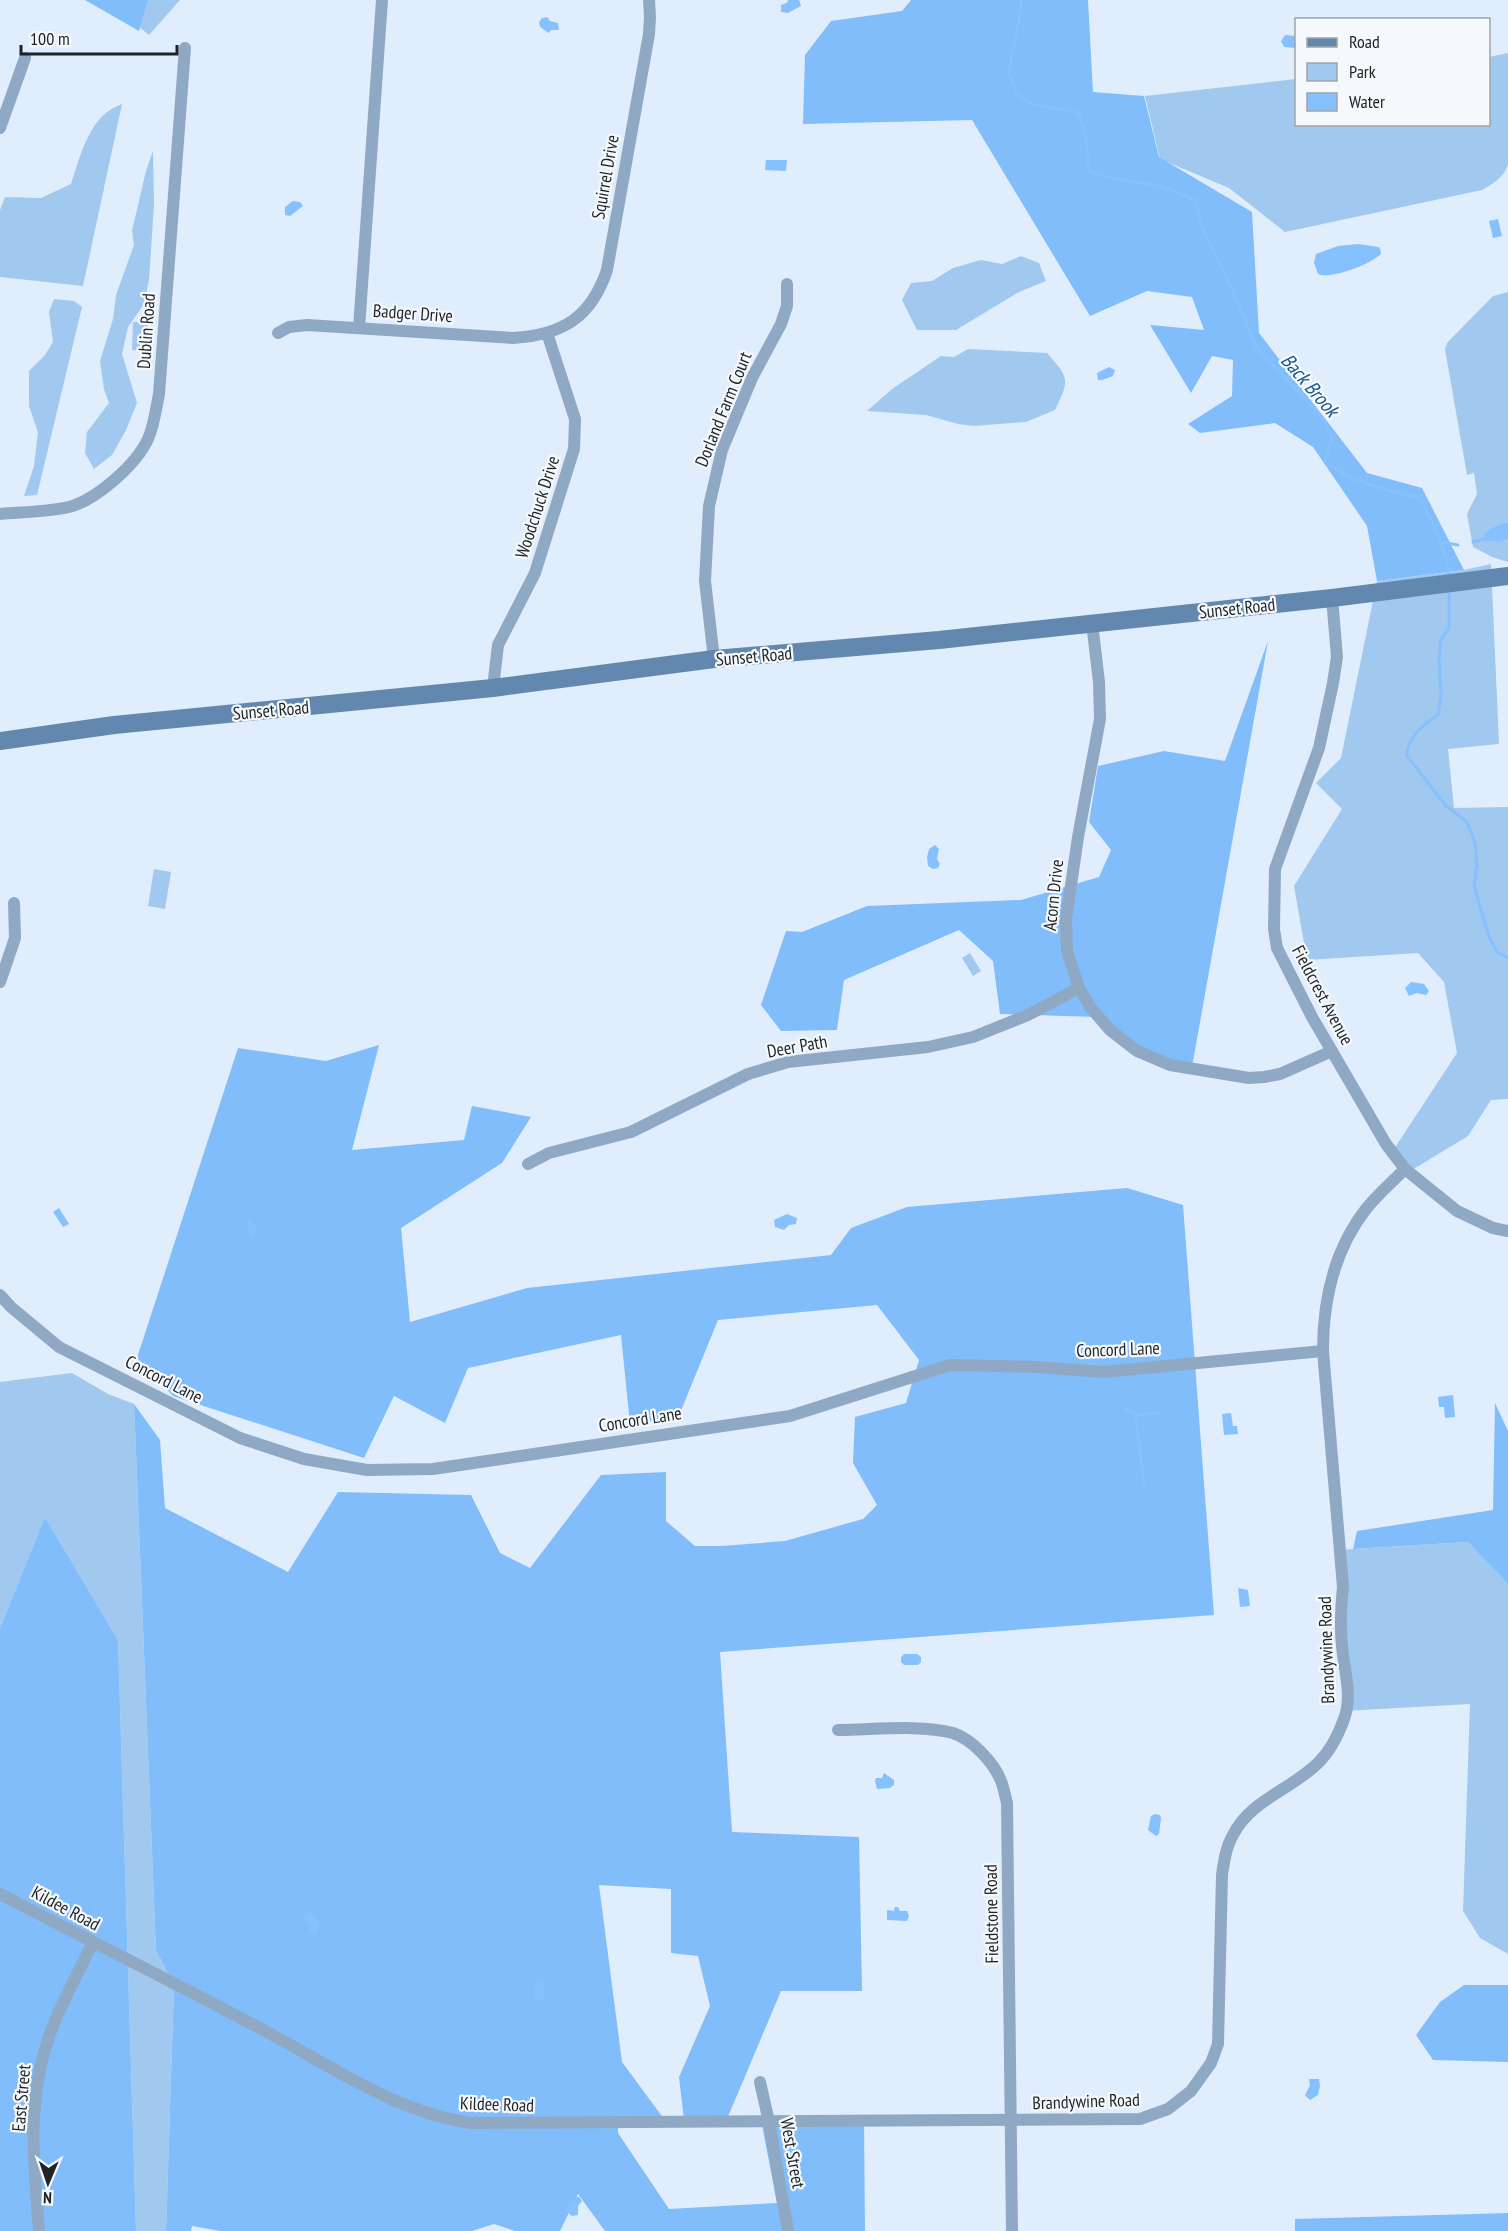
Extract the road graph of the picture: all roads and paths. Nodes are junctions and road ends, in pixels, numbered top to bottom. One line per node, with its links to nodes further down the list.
1 (382, 0): 7 (street)
2 (649, 0): 9 (street, Squirrel Drive)
3 (185, 48): 10 (street, Dublin Road)
4 (25, 58): 5 (street)
5 (0, 128)
6 (787, 284): 14 (street, Dorland Farm Court)
7 (359, 328): 8 (street, Badger Drive); 9 (street, Badger Drive)
8 (278, 333)
9 (547, 333): 15 (street, Woodchuck Drive)
10 (0, 514)
11 (1508, 576): 12 (street, Sunset Road)
12 (1332, 598): 13 (street, Sunset Road); 20 (street, Fieldcrest Avenue)
13 (1092, 623): 14 (street, Sunset Road); 19 (street, Acorn Drive)
14 (714, 659): 15 (street, Sunset Road)
15 (493, 688): 16 (street, Sunset Road)
16 (0, 741)
17 (14, 903): 18 (street)
18 (0, 982)
19 (1079, 988): 20 (street, Acorn Drive); 21 (street, Deer Path)
20 (1332, 1051): 22 (street, Fieldcrest Avenue)
21 (528, 1164)
22 (1405, 1169): 23 (street, Fieldcrest Avenue); 25 (street, Brandywine Road)
23 (1508, 1232)
24 (0, 1295): 25 (street, Concord Lane)
25 (1323, 1351): 31 (street, Brandywine Road)
26 (838, 1730): 31 (street, Fieldstone Road)
27 (0, 1894): 28 (street, Kildee Road)
28 (93, 1942): 30 (street, Kildee Road); 32 (street, East Street)
29 (760, 2082): 30 (street, West Street)
30 (769, 2122): 31 (street, Kildee Road); 33 (street, West Street)
31 (1011, 2122): 34 (street, Fieldstone Road)
32 (39, 2231)
33 (788, 2231)
34 (1012, 2231)

